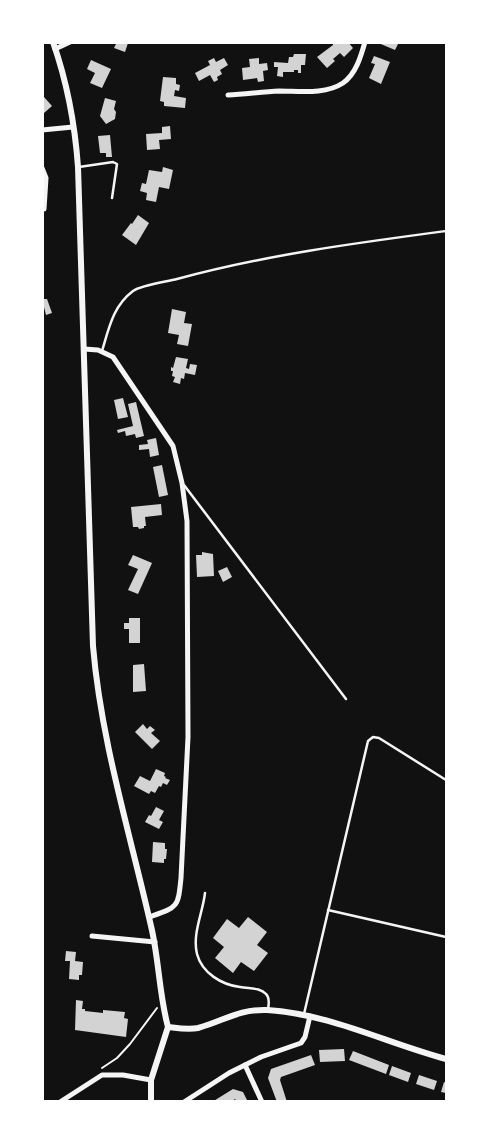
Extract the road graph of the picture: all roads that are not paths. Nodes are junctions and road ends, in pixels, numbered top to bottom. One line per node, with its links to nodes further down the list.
1 (70, 42): 3 (street)
2 (365, 42): 4 (street)
3 (54, 46): 5 (street)
4 (228, 95)
5 (73, 126): 6 (street); 7 (street)
6 (42, 130)
7 (78, 167): 9 (lane); 12 (street)
8 (42, 168): 10 (street)
9 (112, 198)
10 (44, 209)
11 (446, 231): 13 (lane)
12 (84, 349): 13 (street); 19 (street)
13 (102, 351): 14 (street)
14 (182, 483): 15 (lane); 19 (street)
15 (346, 699)
16 (446, 780): 18 (lane)
17 (205, 892): 23 (lane)
18 (328, 910): 21 (lane); 24 (lane)
19 (149, 917): 22 (street)
20 (92, 936): 22 (street)
21 (446, 936)
22 (155, 942): 25 (street)
23 (268, 1010): 24 (street); 25 (street)
24 (306, 1016): 26 (street); 27 (street)
25 (168, 1027): 28 (street)
26 (446, 1059)
27 (244, 1066): 31 (street); 32 (street)
28 (151, 1080): 29 (street); 30 (street)
29 (60, 1102)
30 (151, 1102)
31 (184, 1102)
32 (262, 1102)

